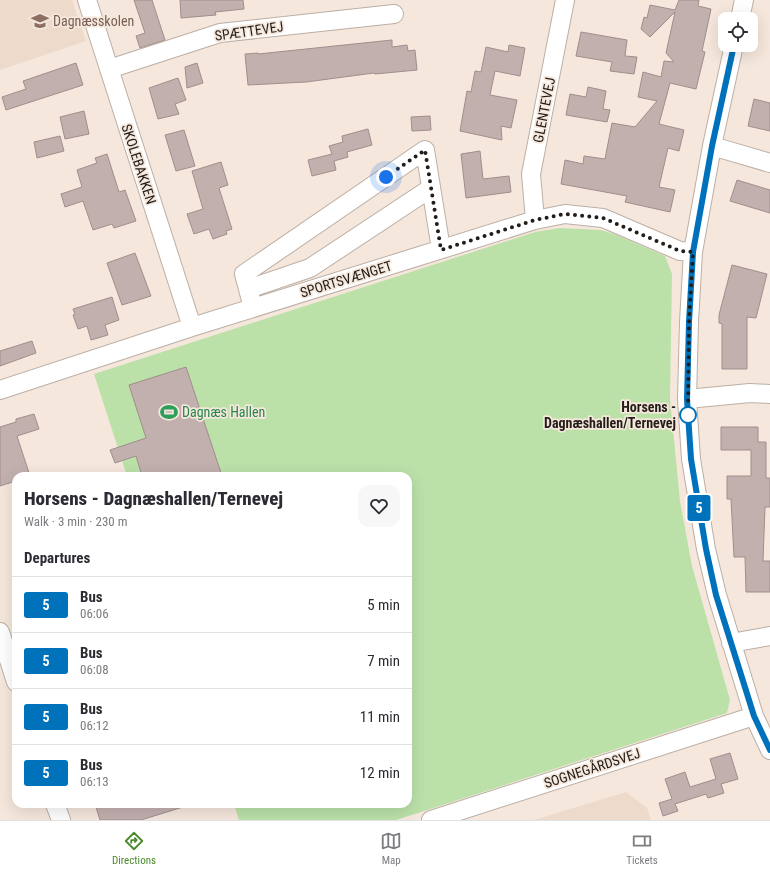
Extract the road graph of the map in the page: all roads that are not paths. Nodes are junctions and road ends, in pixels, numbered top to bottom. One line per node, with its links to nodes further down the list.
1 (87, 0): 7 (street, SKOLEBAKKEN)
2 (564, 0): 11 (street, GLENTEVEJ)
3 (744, 0): 4 (street)
4 (741, 12)
5 (394, 14): 7 (street, SPÆTTEVEJ)
6 (732, 52): 8 (street)
7 (109, 69): 16 (street, SKOLEBAKKEN)
8 (712, 146): 9 (street); 13 (street)
9 (770, 163)
10 (431, 188): 12 (street); 14 (street); 14 (street)
11 (535, 220): 12 (street, SPORTSVÆNGET); 13 (street, SPORTSVÆNGET)
12 (441, 250): 15 (street, SPORTSVÆNGET)
13 (693, 252): 19 (street)
14 (248, 289): 15 (street)
15 (253, 308): 16 (street, SPORTSVÆNGET)
16 (192, 327): 17 (street, SPORTSVÆNGET)
17 (0, 390)
18 (770, 394): 19 (street)
19 (687, 399): 22 (street)
20 (0, 632): 23 (street)
21 (770, 636): 22 (street)
22 (731, 643): 25 (street)
23 (3, 651): 24 (street)
24 (12, 672)
25 (754, 716): 26 (street); 29 (street, SOGNEGÅRDSVEJ)
26 (770, 750)
27 (56, 808): 28 (street)
28 (61, 820)
29 (431, 820)

